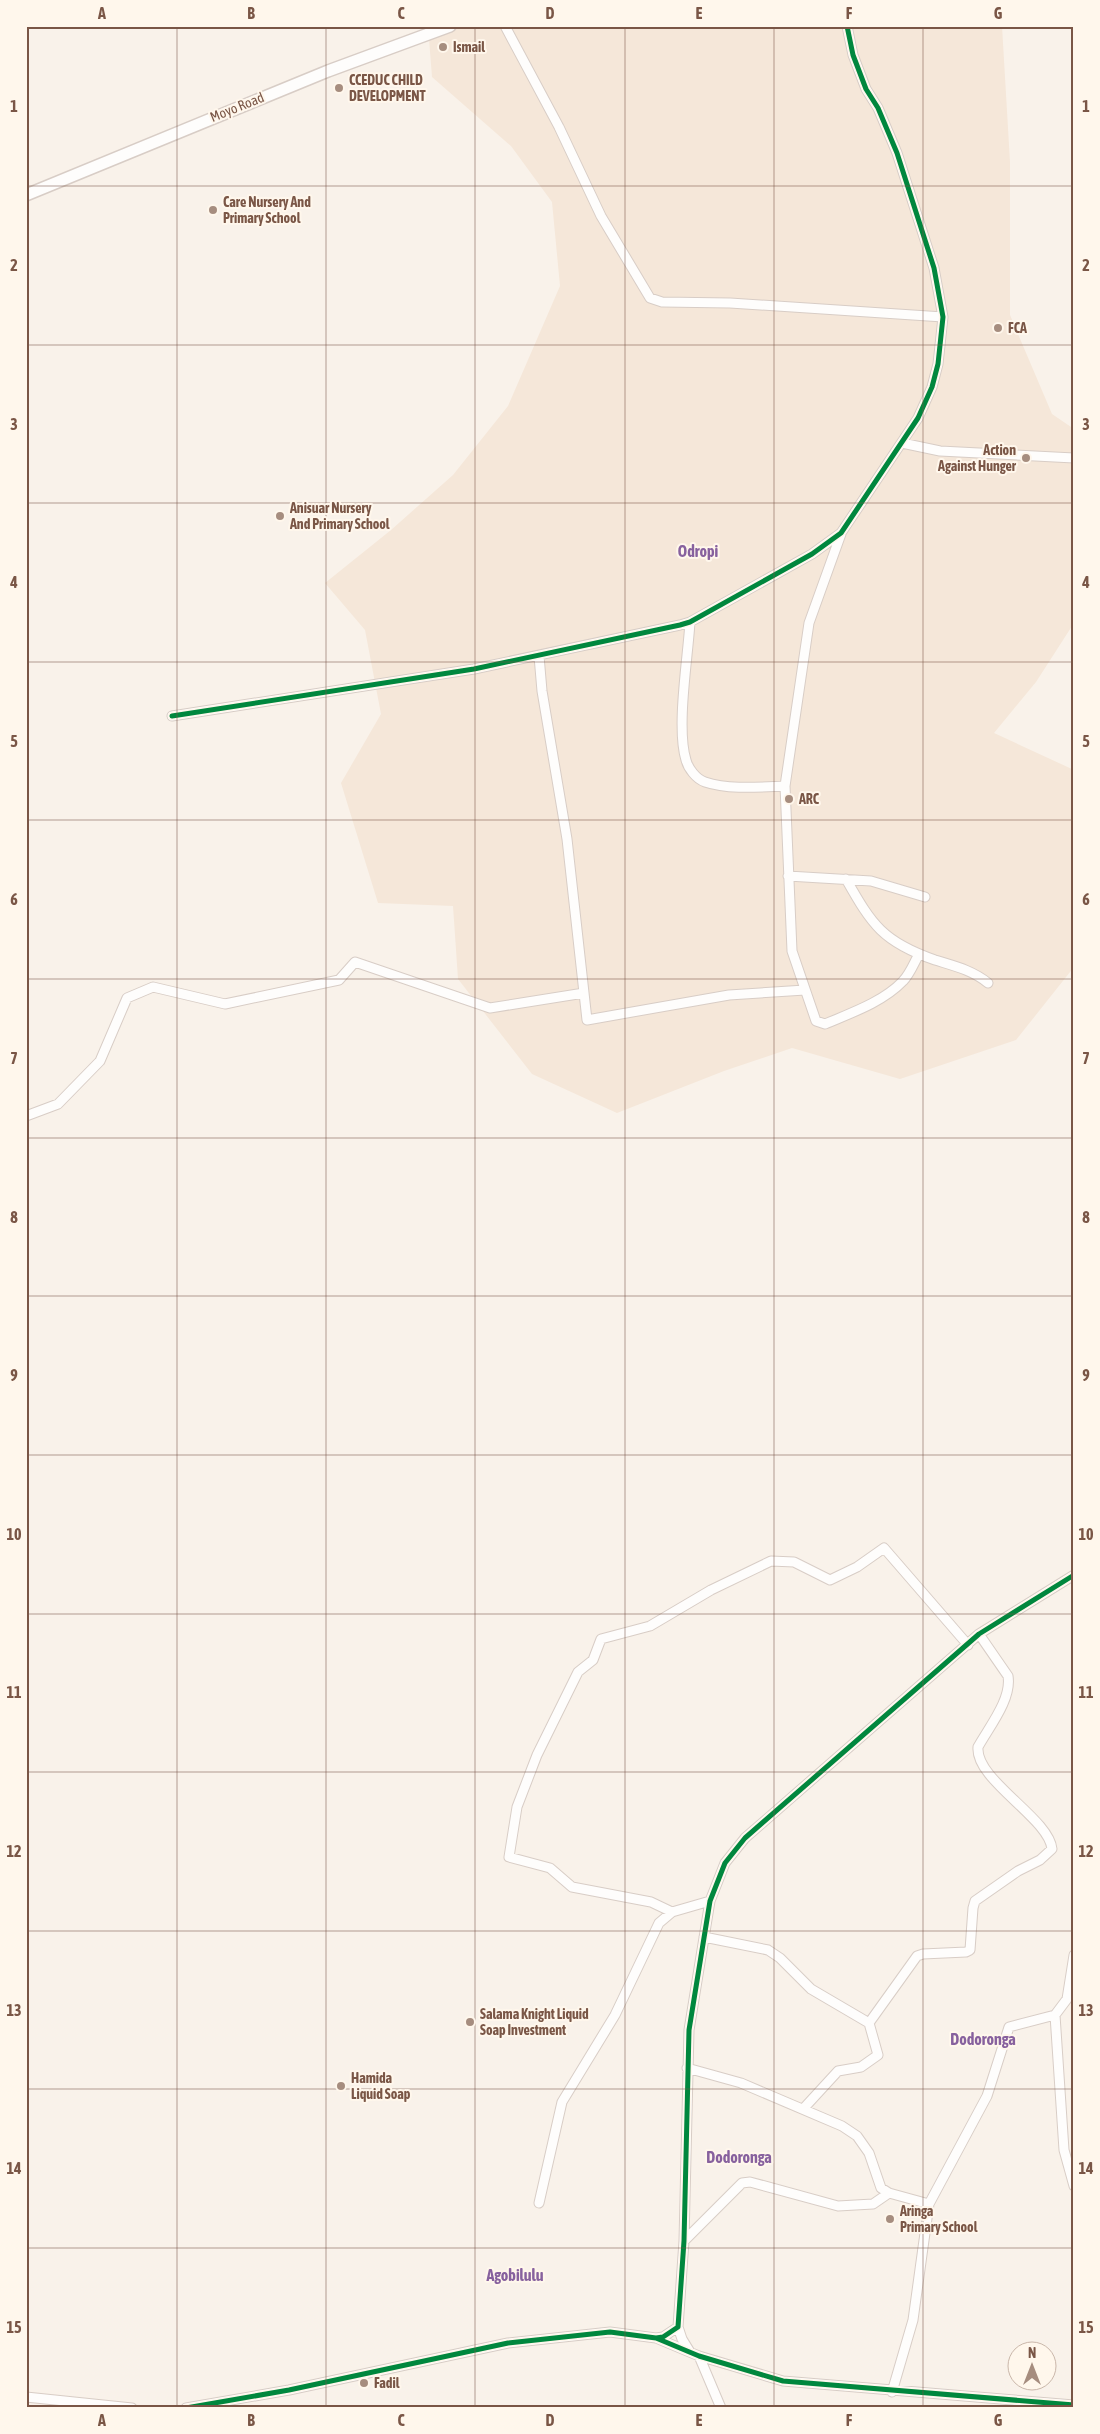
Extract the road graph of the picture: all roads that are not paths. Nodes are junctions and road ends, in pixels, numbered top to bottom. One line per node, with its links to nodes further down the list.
1 (450, 26): 4 (main road, Moyo Road)
2 (505, 26): 5 (street)
3 (847, 26): 5 (street)
4 (26, 195)
5 (943, 317): 6 (street)
6 (902, 443): 7 (street); 8 (street)
7 (1074, 458)
8 (841, 534): 9 (street); 12 (street)
9 (690, 622): 10 (street); 12 (street)
10 (539, 656): 11 (street); 19 (street)
11 (172, 716)
12 (785, 786): 13 (street)
13 (788, 876): 14 (street); 18 (street)
14 (846, 879): 15 (street); 16 (street)
15 (925, 897)
16 (919, 954): 17 (street); 18 (street)
17 (988, 983)
18 (805, 990): 19 (street)
19 (584, 993): 20 (street)
20 (26, 1116)
21 (1074, 1575): 22 (street)
22 (980, 1634): 23 (street); 29 (street)
23 (968, 1645): 24 (street); 25 (street)
24 (710, 1900): 25 (street); 26 (street)
25 (672, 1912): 34 (street)
26 (704, 1936): 29 (street); 30 (street)
27 (1074, 1955): 28 (street)
28 (1055, 2015): 32 (street); 35 (street)
29 (869, 2023): 31 (street)
30 (687, 2068): 31 (street); 36 (street)
31 (804, 2108): 33 (street)
32 (1074, 2186)
33 (889, 2193): 35 (street); 36 (street)
34 (539, 2203)
35 (930, 2204): 41 (street)
36 (684, 2241): 37 (street)
37 (678, 2327): 38 (street); 39 (street)
38 (656, 2338): 39 (street); 45 (street)
39 (690, 2352): 40 (street)
40 (699, 2356): 41 (street); 46 (street)
41 (892, 2392): 43 (street)
42 (26, 2397): 44 (street)
43 (1074, 2405)
44 (132, 2408)
45 (186, 2408)
46 (720, 2408)

